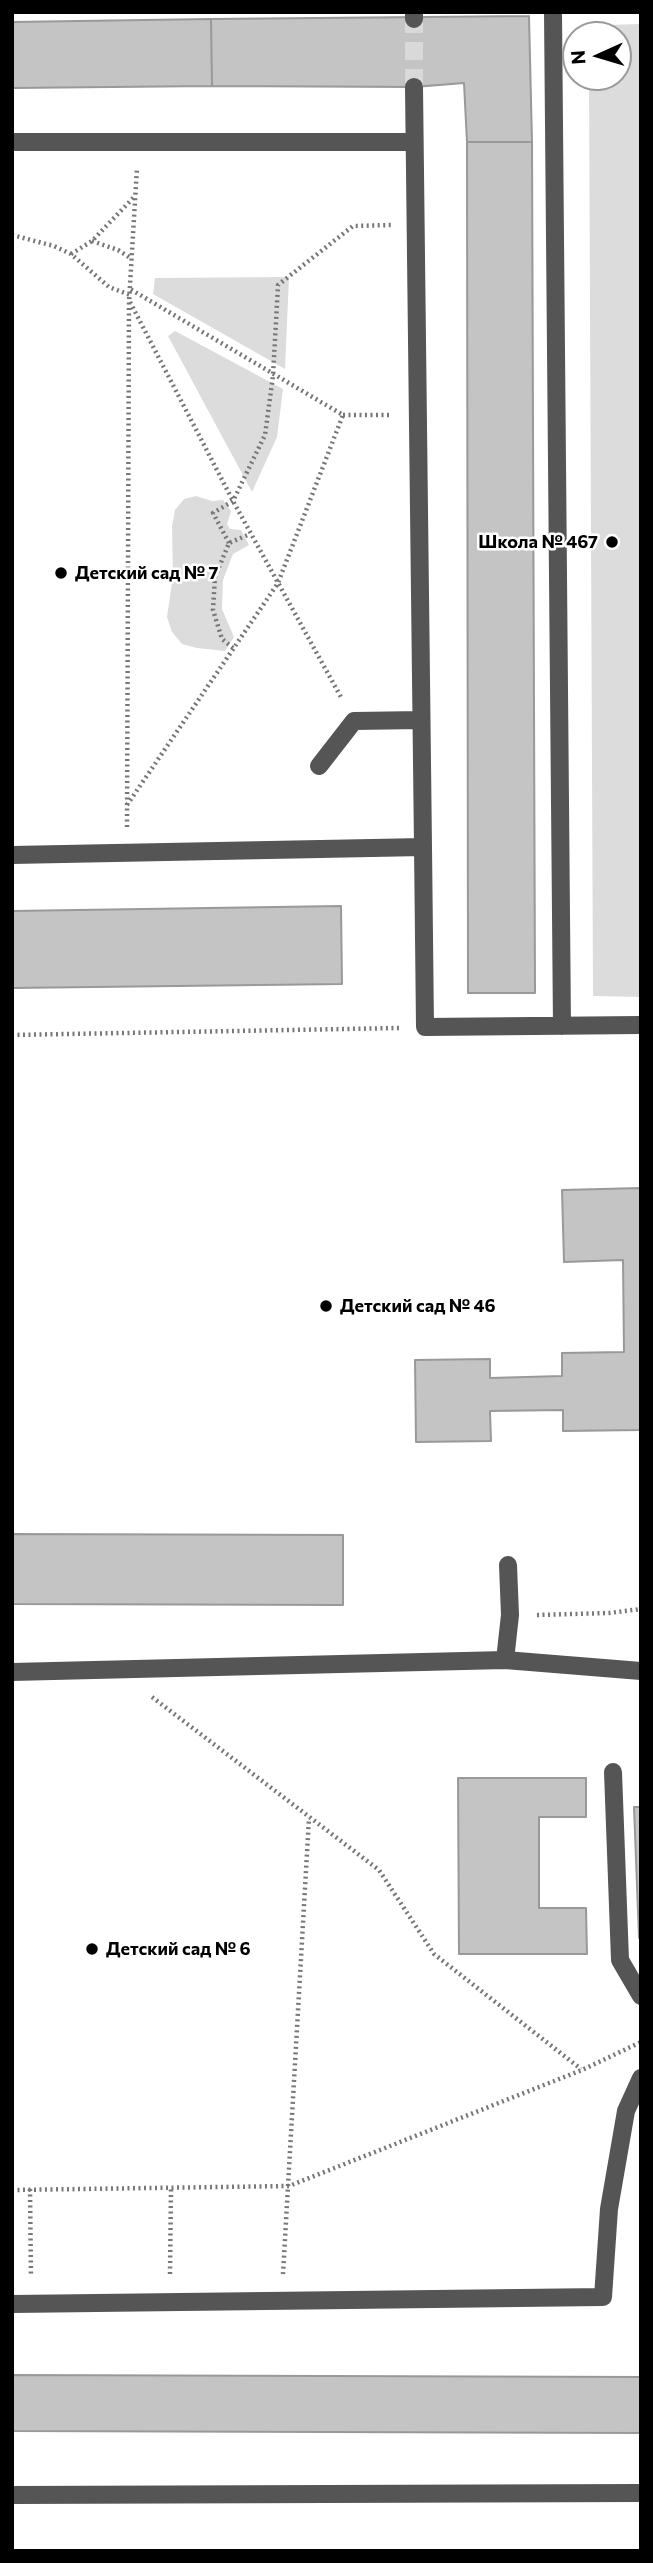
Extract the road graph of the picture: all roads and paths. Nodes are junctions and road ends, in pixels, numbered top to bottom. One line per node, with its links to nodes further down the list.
1 (554, 12): 30 (street)
2 (414, 87): 5 (street)
3 (12, 142): 4 (street)
4 (139, 142): 5 (street); 6 (path)
5 (413, 142): 7 (street)
6 (136, 196): 9 (path); 11 (path)
7 (415, 225): 14 (path); 16 (street)
8 (12, 235): 10 (path)
9 (92, 241): 10 (path); 11 (path)
10 (71, 254): 12 (path)
11 (132, 259): 12 (path)
12 (130, 292): 13 (path); 14 (path)
13 (129, 302): 17 (path); 25 (path)
14 (274, 376): 15 (path); 17 (path)
15 (343, 415): 16 (path); 20 (path)
16 (417, 415): 22 (street)
17 (233, 502): 18 (path); 19 (path)
18 (250, 534): 19 (path); 20 (path)
19 (229, 544): 21 (path)
20 (278, 583): 21 (path); 23 (path)
21 (233, 648): 25 (path)
22 (421, 720): 23 (street); 26 (street)
23 (354, 722): 24 (street)
24 (318, 766)
25 (127, 806): 27 (path)
26 (423, 847): 27 (street); 31 (street)
27 (127, 853): 28 (street)
28 (12, 855)
29 (641, 1025): 30 (street)
30 (562, 1026): 31 (street)
31 (425, 1027): 32 (path)
32 (12, 1035)
33 (508, 1565): 35 (street)
34 (641, 1609): 35 (path)
35 (510, 1615): 36 (street)
36 (505, 1660): 37 (street); 38 (street)
37 (116, 1670): 39 (street); 41 (path)
38 (641, 1671)
39 (12, 1672)
40 (613, 1772): 42 (street)
41 (309, 1817): 44 (path); 46 (path)
42 (641, 1996)
43 (641, 2042): 44 (path)
44 (582, 2070): 46 (path)
45 (641, 2078): 50 (street)
46 (289, 2186): 47 (path); 50 (path)
47 (171, 2188): 48 (path); 51 (path)
48 (30, 2189): 49 (path); 53 (path)
49 (12, 2190)
50 (282, 2301): 51 (street)
51 (169, 2302): 53 (street)
52 (12, 2304): 53 (street)
53 (32, 2304)
54 (641, 2493): 55 (street)
55 (12, 2495)

